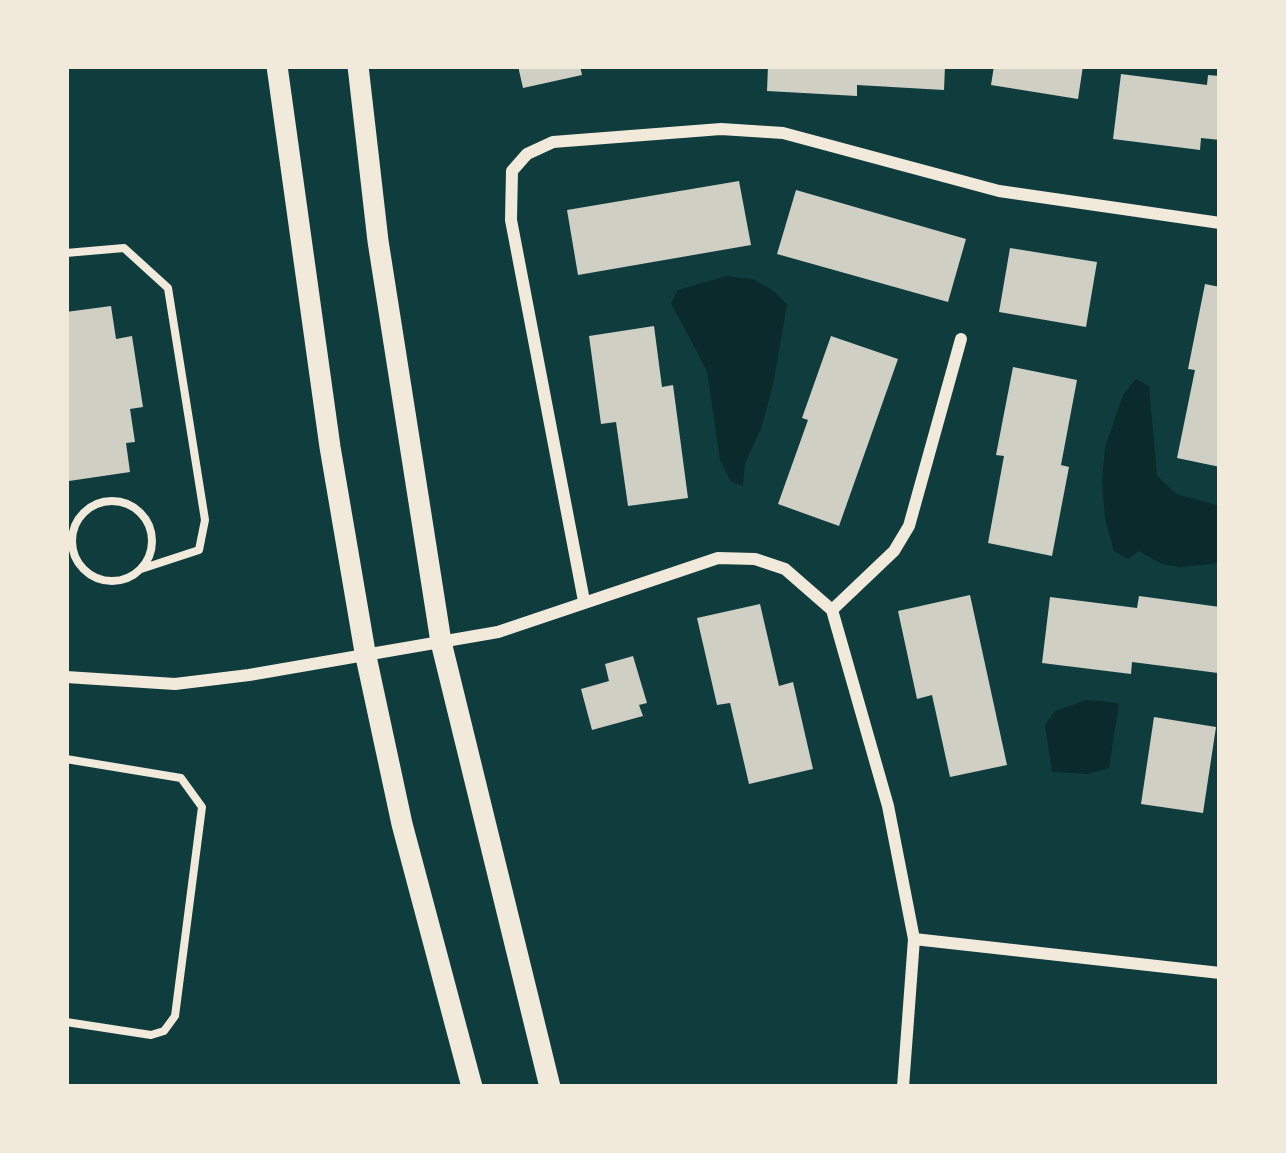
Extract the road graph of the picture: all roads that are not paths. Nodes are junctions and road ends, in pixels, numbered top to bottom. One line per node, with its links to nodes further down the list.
1 (277, 66): 12 (main road)
2 (358, 66): 11 (main road)
3 (1220, 223): 9 (street)
4 (66, 253): 7 (lane)
5 (961, 339): 10 (street)
6 (82, 568): 7 (lane); 7 (lane); 8 (lane)
7 (141, 569)
8 (66, 571)
9 (584, 601): 10 (street); 11 (street)
10 (832, 610): 15 (street)
11 (441, 642): 12 (street); 19 (main road)
12 (365, 652): 13 (street); 18 (main road)
13 (66, 677)
14 (66, 759): 17 (lane)
15 (914, 939): 16 (street); 20 (street)
16 (1220, 974)
17 (66, 1022)
18 (472, 1087)
19 (550, 1087)
20 (903, 1087)

